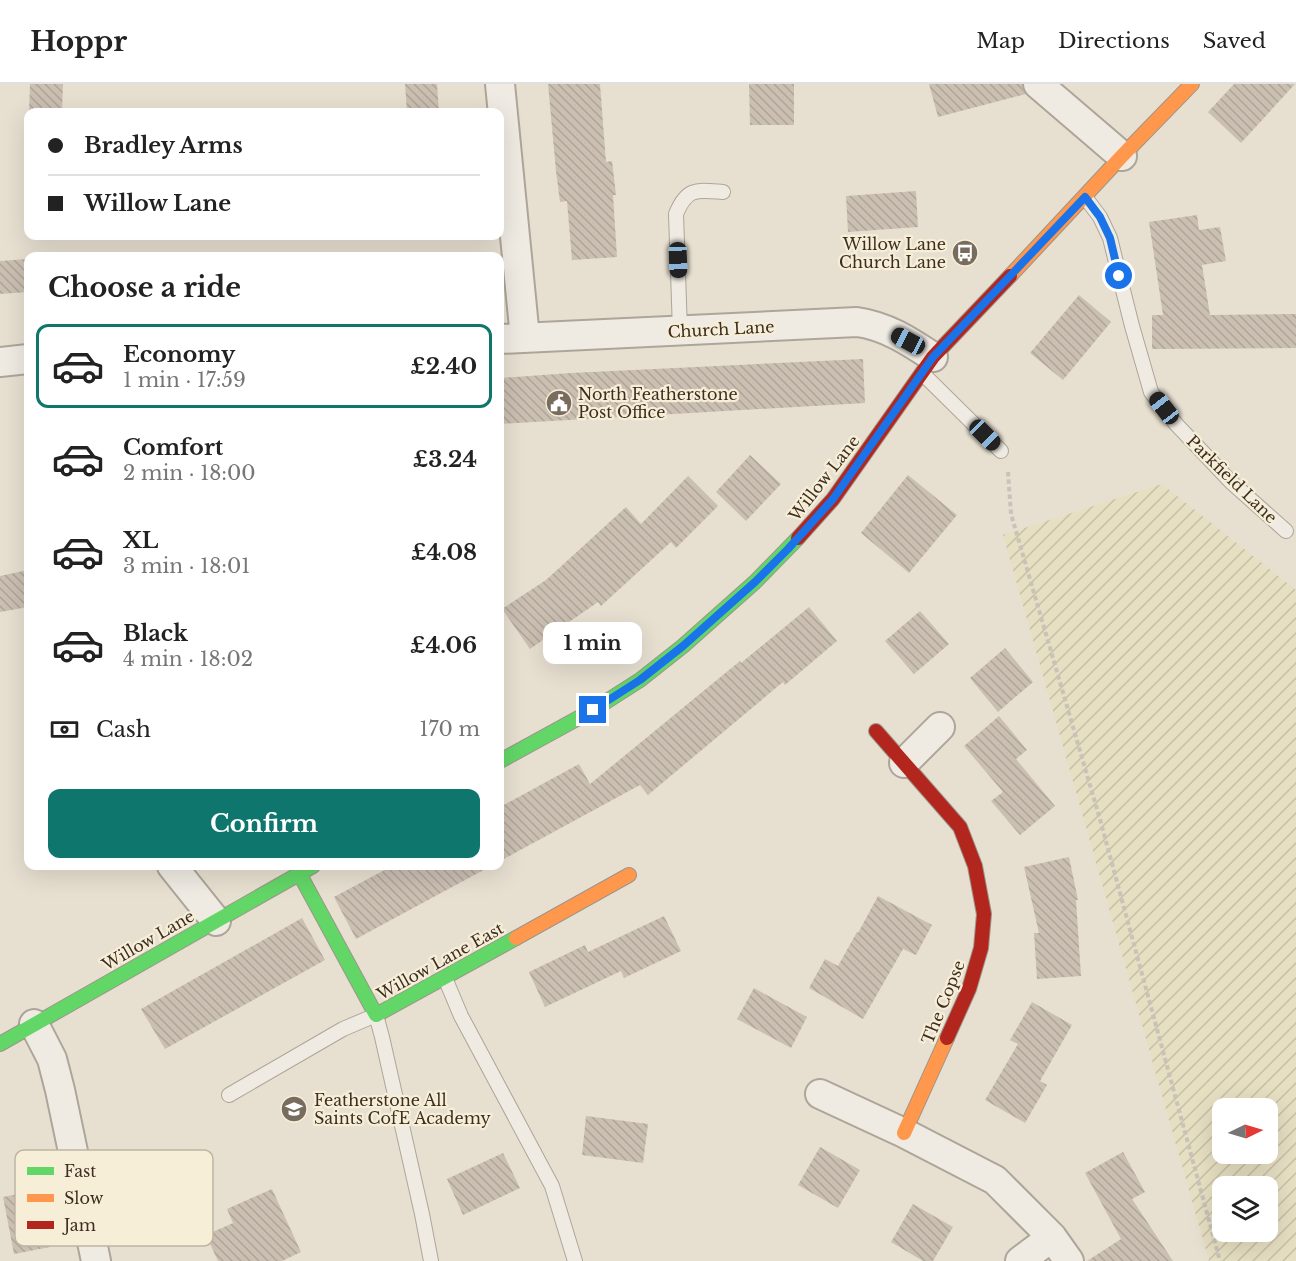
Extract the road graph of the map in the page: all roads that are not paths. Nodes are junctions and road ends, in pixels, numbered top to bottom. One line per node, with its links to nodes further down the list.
1 (500, 84): 4 (street)
2 (1038, 84): 5 (street)
3 (1192, 84): 5 (main road, Willow Lane)
4 (501, 108)
5 (1122, 156): 8 (main road, Willow Lane)
6 (504, 174): 10 (street)
7 (723, 192): 9 (lane)
8 (1085, 197): 13 (main road, Willow Lane); 15 (lane, Parkfield Lane)
9 (680, 331): 10 (street, Church Lane); 13 (street, Church Lane)
10 (512, 338)
11 (24, 359): 12 (street)
12 (0, 362)
13 (928, 365): 14 (lane); 18 (main road, Willow Lane)
14 (1001, 451)
15 (1286, 531)
16 (940, 727): 19 (street)
17 (876, 731): 19 (main road, The Copse)
18 (504, 759)
19 (904, 763): 31 (main road, The Copse)
20 (175, 870): 24 (street)
21 (305, 870): 22 (main road, Willow Lane)
22 (299, 873): 24 (main road, Willow Lane); 26 (main road, Willow Lane East)
23 (629, 875): 25 (main road, Willow Lane East)
24 (216, 921): 27 (main road, Willow Lane)
25 (445, 978): 26 (main road, Willow Lane East); 37 (lane)
26 (376, 1015): 30 (lane); 36 (lane)
27 (34, 1024): 28 (main road, Willow Lane); 32 (street)
28 (0, 1044)
29 (820, 1094): 31 (street)
30 (229, 1095)
31 (904, 1133): 33 (street)
32 (73, 1150)
33 (1052, 1237): 38 (street); 39 (street)
34 (93, 1246): 35 (street)
35 (96, 1261)
36 (431, 1261)
37 (575, 1261)
38 (1020, 1261)
39 (1069, 1261)

